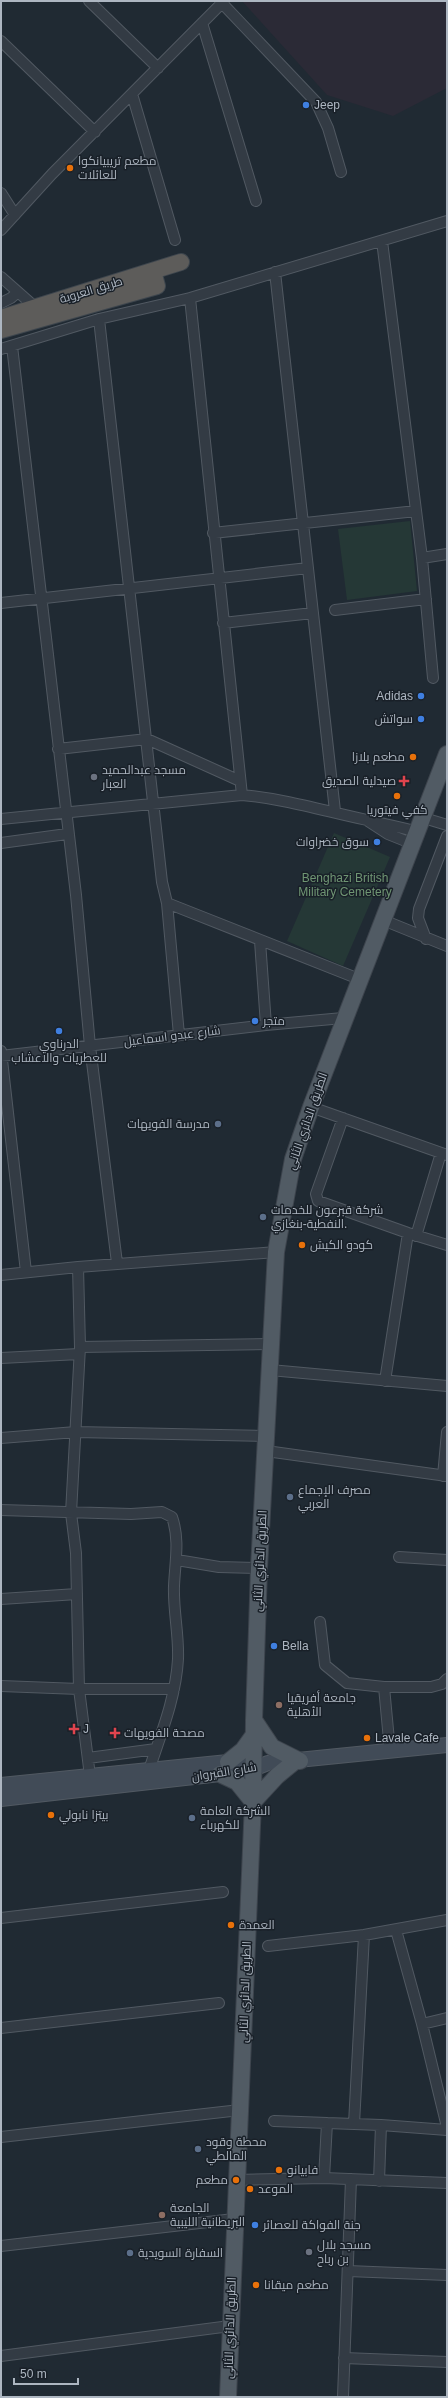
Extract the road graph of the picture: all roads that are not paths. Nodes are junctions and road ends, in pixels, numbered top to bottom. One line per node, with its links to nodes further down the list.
1 (89, 1): 5 (street)
2 (222, 2): 3 (street); 8 (street)
3 (202, 23): 5 (street); 10 (street)
4 (1, 41): 7 (street)
5 (158, 68): 6 (street)
6 (132, 94): 7 (street); 14 (street)
7 (95, 132): 11 (street)
8 (341, 172)
9 (1, 193): 11 (street)
10 (256, 201)
11 (14, 215): 13 (street)
12 (447, 221): 15 (street)
13 (1, 230)
14 (175, 240)
15 (382, 241): 17 (street); 29 (street)
16 (182, 262): 19 (highway, طريق العروبة)
17 (275, 272): 21 (street); 30 (street)
18 (1, 277): 20 (street)
19 (155, 279): 23 (highway, طريق العروبة); 26 (highway, طريق العروبة)
20 (18, 292): 22 (street); 23 (street)
21 (190, 298): 25 (street); 31 (street)
22 (1, 303)
23 (35, 307): 24 (highway, طريق العروبة)
24 (1, 318)
25 (99, 319): 27 (street); 36 (street)
26 (1, 330)
27 (12, 346): 28 (street); 37 (street)
28 (1, 349)
29 (416, 511): 30 (street); 33 (street)
30 (303, 524): 31 (street); 34 (street)
31 (213, 533): 35 (street)
32 (447, 554): 33 (street)
33 (422, 558): 38 (street)
34 (308, 568): 35 (street); 41 (street)
35 (218, 578): 36 (street); 42 (street)
36 (129, 587): 37 (street); 44 (street)
37 (39, 598): 39 (street); 45 (street)
38 (426, 599): 40 (street); 43 (street)
39 (1, 602)
40 (335, 610)
41 (313, 613): 42 (street); 51 (street)
42 (223, 623): 47 (street)
43 (434, 678)
44 (147, 739): 45 (street); 47 (street); 49 (street)
45 (58, 749): 50 (street)
46 (445, 764): 54 (main road, الطريق الدائري الثاني)
47 (240, 781): 48 (street)
48 (242, 795): 49 (street); 51 (street)
49 (153, 802): 50 (street); 59 (street)
50 (66, 811): 52 (street); 55 (street)
51 (335, 811): 54 (street)
52 (1, 819)
53 (447, 826): 54 (street)
54 (418, 831): 60 (main road, الطريق الدائري الثاني)
55 (67, 834): 57 (street); 68 (street)
56 (447, 836): 58 (street)
57 (1, 843)
58 (445, 848): 61 (street)
59 (166, 903): 62 (street); 67 (street)
60 (383, 920): 61 (street); 64 (main road, الطريق الدائري الثاني)
61 (426, 939): 63 (street)
62 (260, 941): 64 (street); 66 (street)
63 (447, 946)
64 (359, 980): 65 (main road, الطريق الدائري الثاني)
65 (344, 1018): 66 (street, شارع عبدو اسماعيل); 70 (main road, الطريق الدائري الثاني)
66 (266, 1025): 67 (street, شارع عبدو اسماعيل)
67 (179, 1035): 68 (street, شارع عبدو اسماعيل)
68 (90, 1046): 69 (street, شارع عبدو اسماعيل); 76 (street)
69 (1, 1055): 78 (street)
70 (311, 1107): 71 (street); 75 (main road, الطريق الدائري الثاني)
71 (343, 1118): 72 (street); 73 (street)
72 (444, 1154): 73 (street)
73 (412, 1235): 74 (street); 84 (street)
74 (447, 1245)
75 (276, 1252): 76 (street); 80 (main road, الطريق الدائري الثاني)
76 (117, 1264): 77 (street)
77 (78, 1266): 78 (street); 81 (street)
78 (26, 1272): 79 (street)
79 (1, 1275)
80 (271, 1344): 81 (street); 83 (main road, الطريق الدائري الثاني)
81 (79, 1350): 82 (street); 86 (street)
82 (1, 1358)
83 (270, 1370): 84 (street); 89 (main road, الطريق الدائري الثاني)
84 (385, 1381): 85 (street)
85 (447, 1386)
86 (76, 1432): 88 (street); 89 (street); 92 (street)
87 (447, 1432): 90 (street)
88 (1, 1438)
89 (266, 1443): 90 (street); 96 (main road, الطريق الدائري الثاني)
90 (445, 1476)
91 (1, 1510): 92 (street)
92 (71, 1513): 94 (street); 97 (street)
93 (399, 1557): 95 (street)
94 (177, 1560): 96 (street); 104 (street)
95 (447, 1560)
96 (259, 1568): 105 (main road, الطريق الدائري الثاني)
97 (77, 1594): 98 (street); 103 (street)
98 (1, 1600)
99 (320, 1622): 102 (street)
100 (447, 1679): 102 (street)
101 (1, 1686): 103 (street)
102 (384, 1687): 109 (street)
103 (79, 1689): 104 (street); 110 (street)
104 (174, 1689): 108 (street)
105 (254, 1720): 106 (main road, الطريق الدائري الثاني); 111 (main road)
106 (253, 1736): 112 (main road, الطريق الدائري الثاني); 113 (main road)
107 (447, 1745): 109 (main road, شارع القيروان)
108 (156, 1749): 110 (street); 114 (street)
109 (390, 1751): 111 (main road, شارع القيروان)
110 (88, 1758): 115 (street)
111 (297, 1761): 112 (main road, شارع القيروان); 118 (main road)
112 (258, 1764): 113 (main road, شارع القيروان); 118 (main road, الطريق الدائري الثاني)
113 (224, 1768): 114 (main road); 117 (main road, شارع القيروان); 118 (main road)
114 (149, 1770): 115 (main road)
115 (90, 1776): 116 (main road)
116 (1, 1785)
117 (1, 1799)
118 (253, 1802): 129 (main road, الطريق الدائري الثاني)
119 (223, 1892): 120 (street)
120 (1, 1918)
121 (447, 1920): 122 (street)
122 (396, 1930): 123 (street); 127 (street)
123 (364, 1935): 124 (street); 132 (street)
124 (268, 1946)
125 (219, 2003): 128 (street)
126 (447, 2018): 127 (street)
127 (422, 2024): 134 (street)
128 (1, 2028)
129 (240, 2110): 136 (street); 139 (main road, الطريق الدائري الثاني)
130 (274, 2121): 131 (street)
131 (327, 2123): 132 (street); 137 (street)
132 (354, 2124): 133 (street)
133 (381, 2125): 135 (street); 140 (street)
134 (447, 2127)
135 (447, 2130)
136 (1, 2137)
137 (324, 2178): 138 (street); 139 (street)
138 (351, 2179): 140 (street); 144 (street)
139 (236, 2180): 142 (main road, الطريق الدائري الثاني)
140 (378, 2181): 141 (street)
141 (447, 2183)
142 (234, 2219): 143 (street); 146 (main road, الطريق الدائري الثاني)
143 (1, 2246)
144 (348, 2271): 145 (street); 148 (street)
145 (447, 2275)
146 (230, 2326): 147 (street); 150 (main road, الطريق الدائري الثاني)
147 (1, 2356)
148 (344, 2358): 149 (street); 151 (street)
149 (447, 2362)
150 (228, 2397)
151 (343, 2397)

